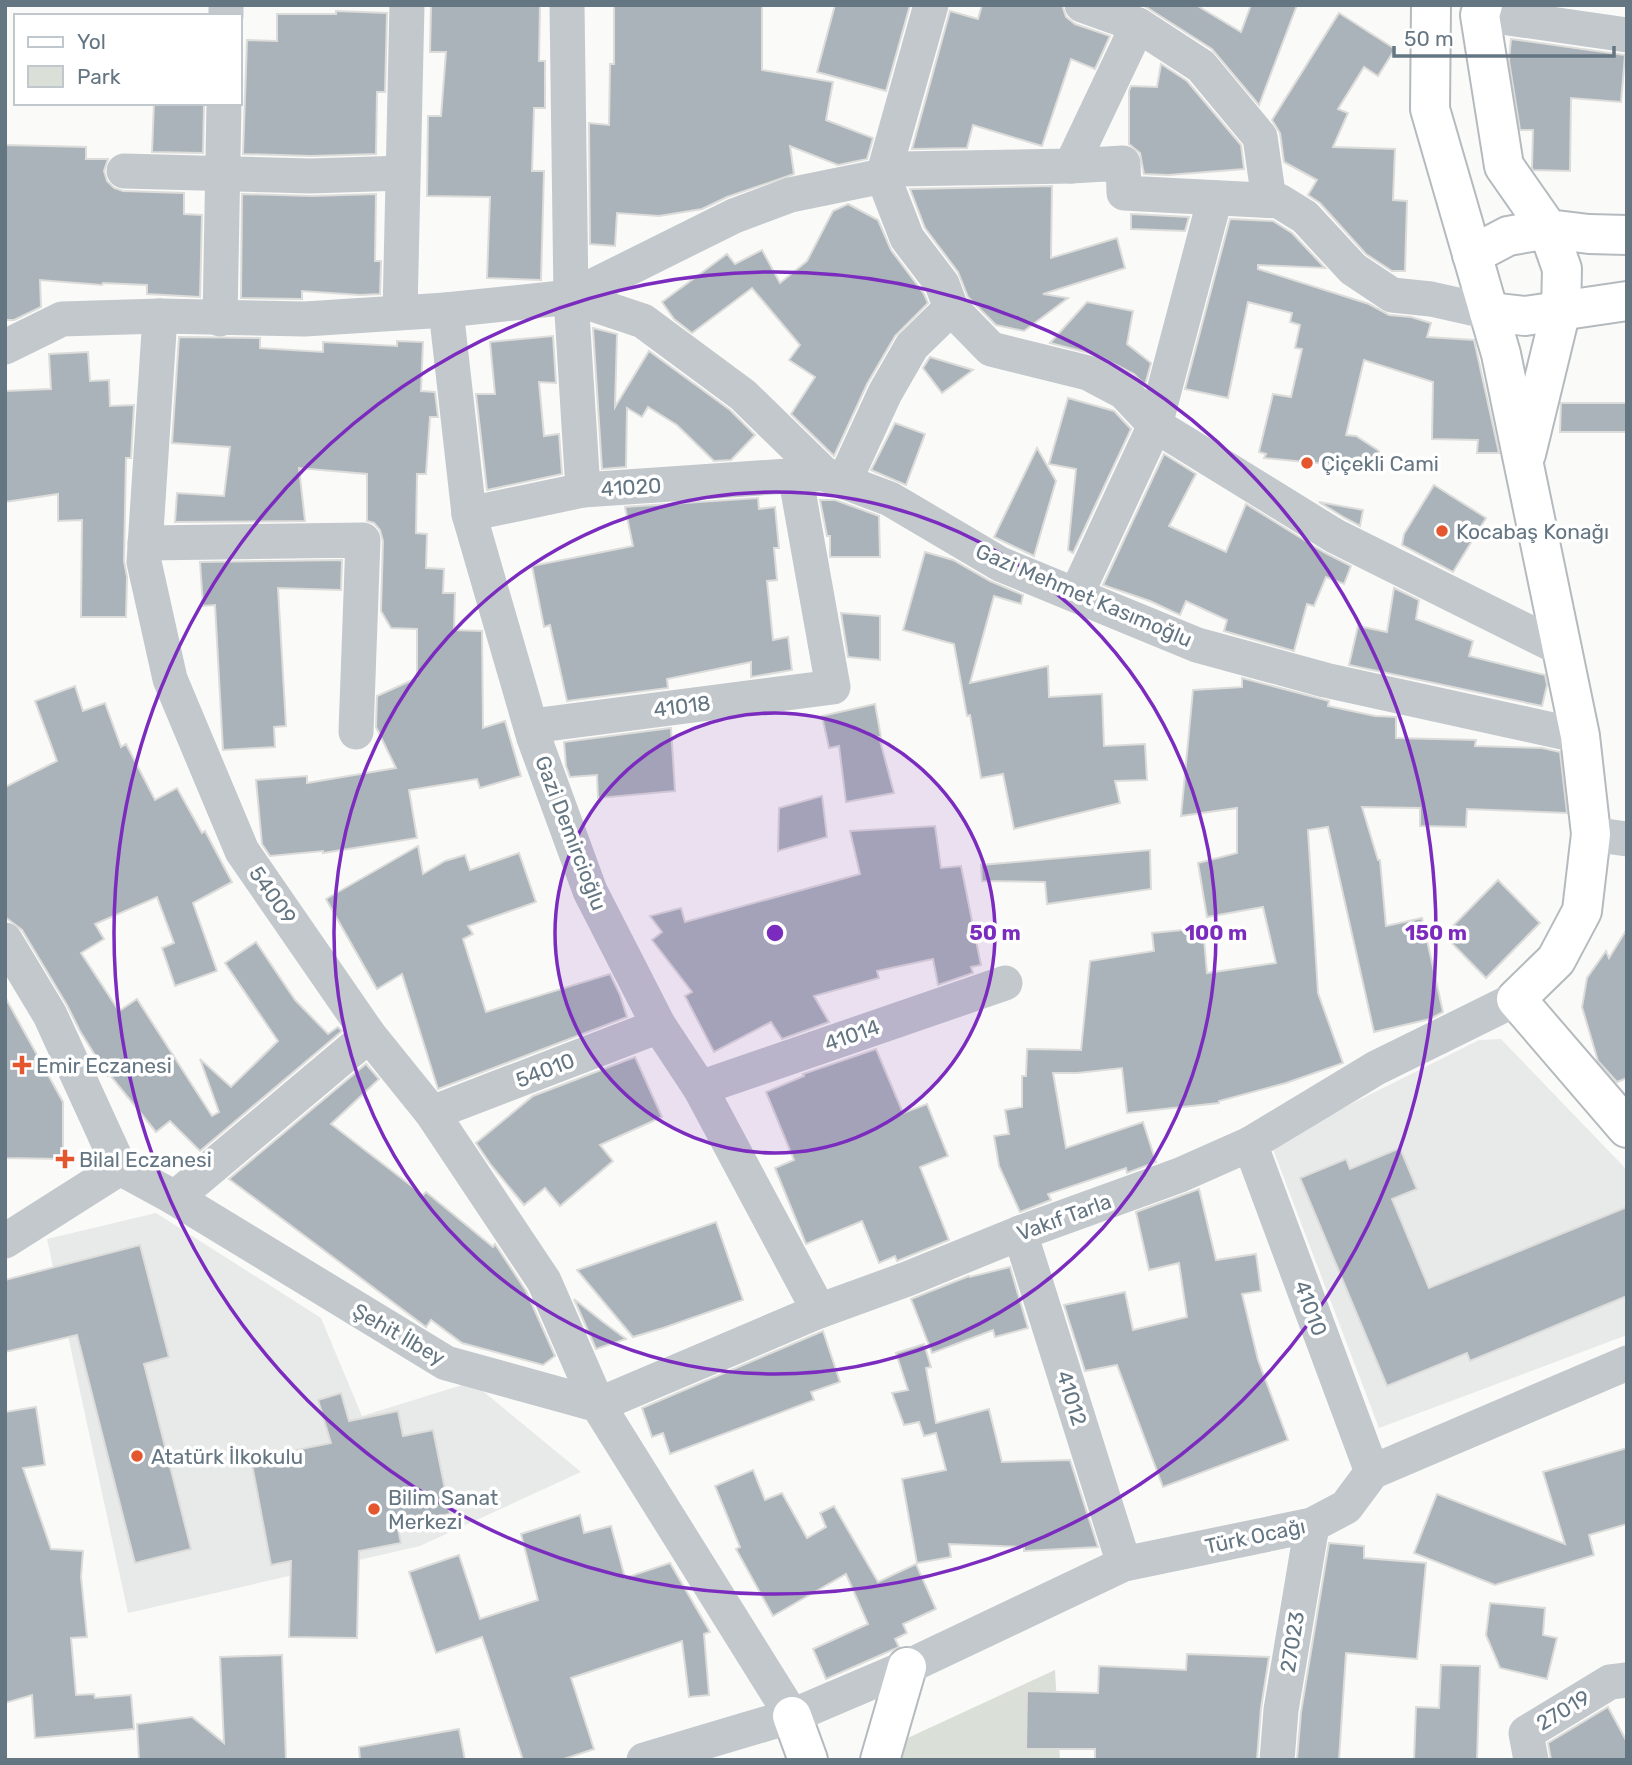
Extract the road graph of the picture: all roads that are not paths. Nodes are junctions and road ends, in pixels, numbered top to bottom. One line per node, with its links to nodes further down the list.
1 (407, 5): 12 (street)
2 (567, 5): 20 (street)
3 (931, 5): 14 (street)
4 (1082, 5): 7 (street)
5 (1431, 5): 19 (main road)
6 (1482, 10): 8 (street); 17 (main road)
7 (1138, 25): 10 (street); 16 (street)
8 (1627, 35)
9 (224, 105): 13 (street)
10 (1071, 166): 14 (street); 15 (street)
11 (124, 171): 13 (street)
12 (403, 173): 13 (street); 26 (street)
13 (223, 174): 29 (street)
14 (883, 176): 20 (street); 23 (street)
15 (1215, 198): 16 (street); 31 (street)
16 (1269, 200): 21 (street)
17 (1548, 229): 18 (main road); 19 (main road); 25 (main road)
18 (1627, 235)
19 (1472, 255): 21 (street); 27 (main road)
20 (571, 297): 24 (street); 33 (street, Gazi Mehmet Kasımoğlu); 34 (street)
21 (1431, 299): 27 (street)
22 (1627, 301): 25 (main road)
23 (951, 309): 31 (street); 33 (street)
24 (446, 310): 26 (street); 35 (street, Gazi Demircioğlu)
25 (1561, 310): 27 (main road); 32 (main road)
26 (400, 312): 29 (street)
27 (1489, 312): 32 (main road)
28 (160, 316): 29 (street); 30 (street); 36 (street, 54009)
29 (220, 318)
30 (5, 347)
31 (1156, 425): 37 (street); 38 (street)
32 (1524, 463): 38 (main road)
33 (821, 477): 34 (street, 41020); 37 (street, Gazi Mehmet Kasımoğlu); 39 (street, 41018)
34 (583, 490): 35 (street, 41020)
35 (469, 514): 39 (street, Gazi Demircioğlu)
36 (145, 543): 40 (street); 47 (street, 54009)
37 (1076, 595): 41 (street, Gazi Mehmet Kasımoğlu)
38 (1563, 650): 41 (main road)
39 (532, 726): 46 (street, Gazi Demircioğlu)
40 (356, 732)
41 (1580, 736): 42 (main road)
42 (1609, 837): 45 (main road)
43 (5, 940): 52 (street)
44 (1005, 984): 48 (street, 41014)
45 (1516, 999): 50 (main road); 51 (street, Vakıf Tarla)
46 (659, 1026): 48 (street, Gazi Demircioğlu); 49 (street, 54010)
47 (369, 1035): 49 (street, 54009); 53 (street)
48 (700, 1088): 56 (street, Gazi Demircioğlu)
49 (432, 1113): 58 (street, 54009)
50 (1627, 1128)
51 (1250, 1144): 54 (street, Vakıf Tarla); 59 (street, 41010)
52 (120, 1168): 53 (street, Şehit İlbey); 55 (street)
53 (175, 1198): 58 (street, Şehit İlbey)
54 (1020, 1233): 56 (street, Vakıf Tarla); 61 (street, 41012)
55 (5, 1241)
56 (819, 1311): 58 (street, Vakıf Tarla)
57 (1627, 1363): 59 (street)
58 (598, 1405): 64 (street)
59 (1371, 1472): 60 (street, Türk Ocağı)
60 (1312, 1525): 61 (street, Türk Ocağı); 68 (street, 27023)
61 (1124, 1564): 62 (street, Türk Ocağı)
62 (907, 1667): 64 (street, Türk Ocağı); 67 (main road)
63 (1627, 1680): 69 (street, 27019)
64 (792, 1716): 65 (street, Türk Ocağı); 66 (main road)
65 (644, 1760)
66 (808, 1760)
67 (880, 1760)
68 (1277, 1760)
69 (1531, 1760)

